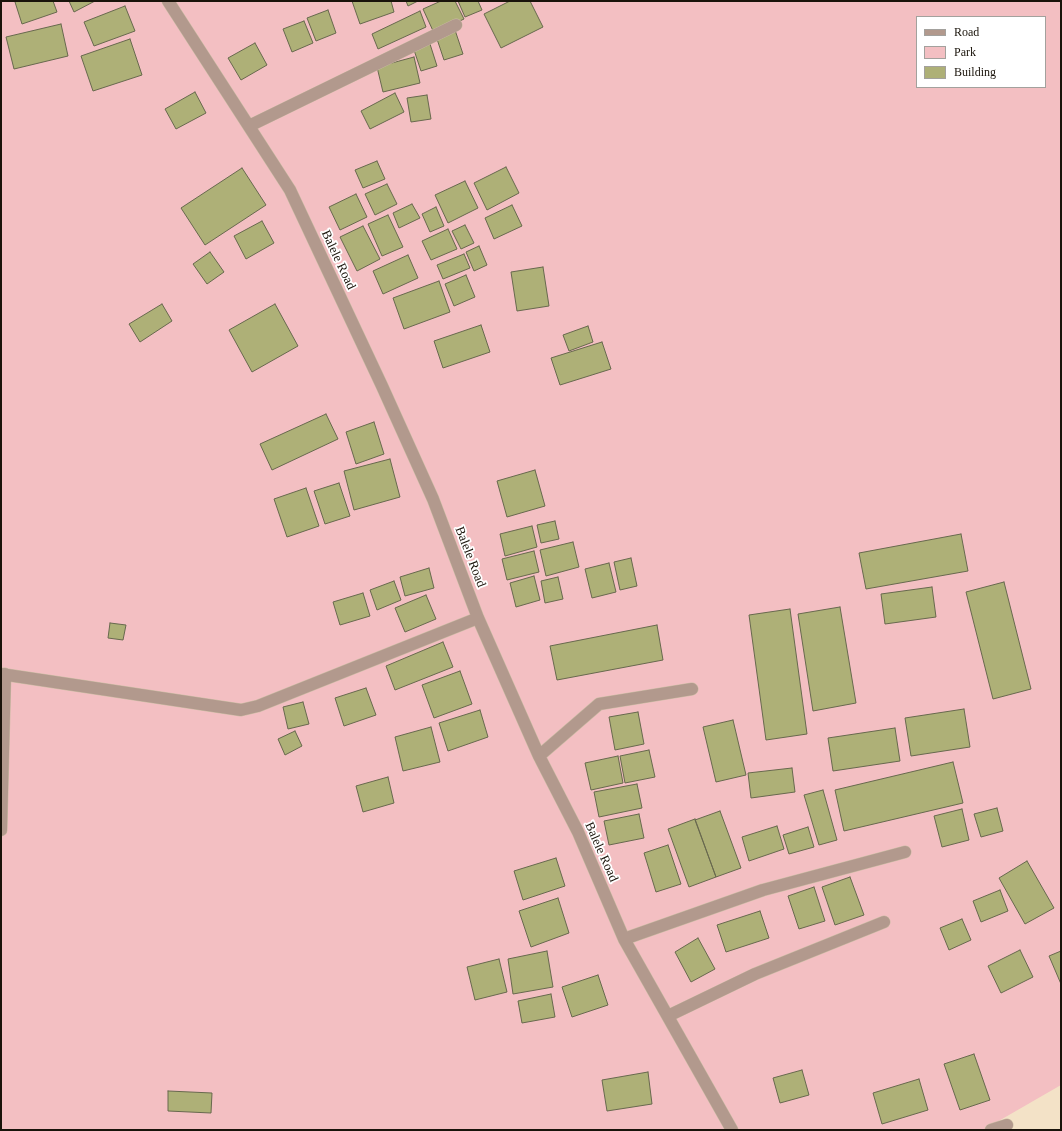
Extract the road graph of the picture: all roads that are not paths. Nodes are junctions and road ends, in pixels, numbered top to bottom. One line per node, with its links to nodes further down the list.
1 (168, 1): 3 (street, Balele Road)
2 (456, 25): 3 (street)
3 (249, 126): 4 (street, Balele Road)
4 (478, 618): 5 (street); 7 (street, Balele Road)
5 (3, 674): 8 (street)
6 (692, 688): 7 (street)
7 (539, 756): 11 (street, Balele Road)
8 (1, 830)
9 (906, 852): 11 (street)
10 (884, 922): 12 (street)
11 (624, 939): 12 (street, Balele Road)
12 (668, 1016): 14 (street, Balele Road)
13 (1007, 1125): 15 (street)
14 (732, 1130)
15 (991, 1130)

